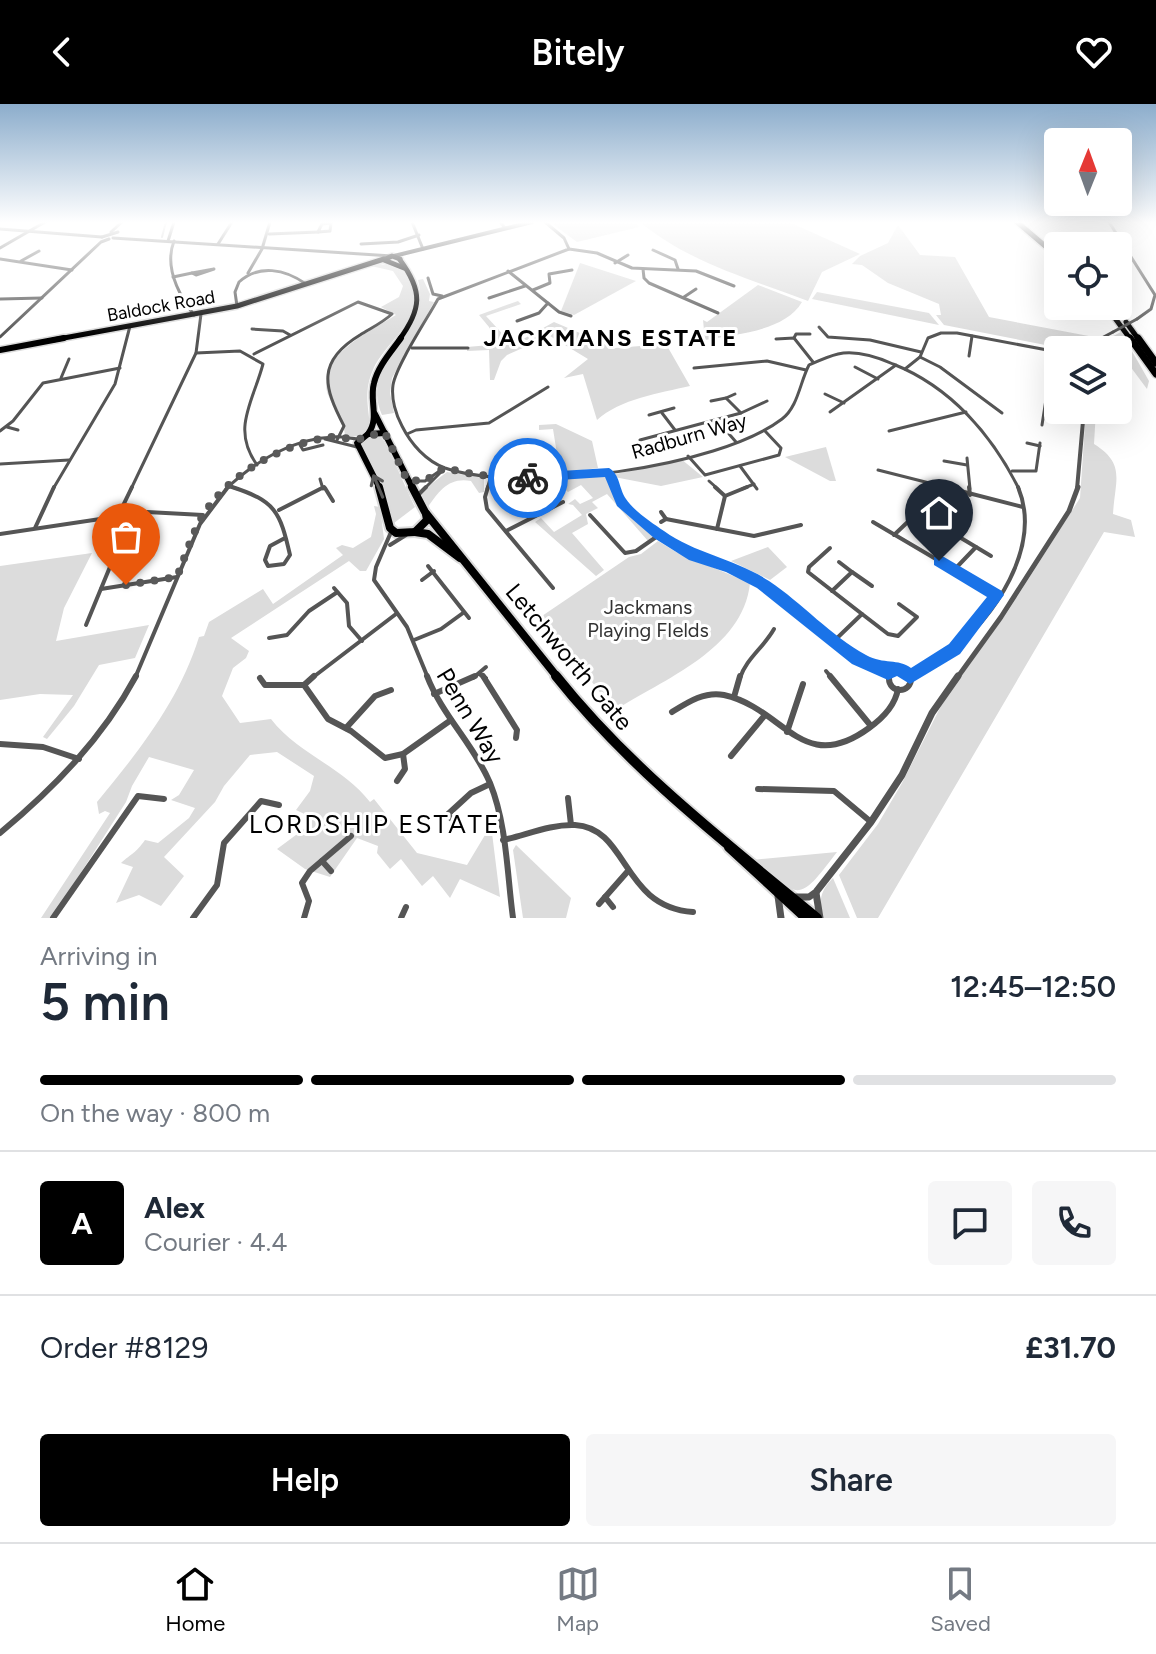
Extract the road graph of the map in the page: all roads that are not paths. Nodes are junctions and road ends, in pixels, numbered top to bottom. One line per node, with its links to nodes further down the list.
1 (6, 260): 14 (street)
2 (23, 260): 14 (street)
3 (82, 260): 20 (street)
4 (172, 260): 26 (street)
5 (254, 260): 16 (street)
6 (390, 260): 13 (main road)
7 (398, 260): 17 (main road)
8 (539, 260): 23 (street)
9 (610, 260): 15 (street)
10 (620, 260): 15 (street)
11 (675, 260): 19 (street)
12 (1133, 260): 54 (street, bridge)
13 (387, 261): 17 (main road); 28 (main road, Baldock Road)
14 (19, 262): 20 (street)
15 (615, 263): 18 (street)
16 (253, 267): 21 (street); 25 (street)
17 (406, 269): 94 (main road)
18 (643, 269): 19 (street); 34 (street)
19 (678, 269): 30 (street)
20 (72, 270): 35 (street)
21 (264, 270): 25 (street); 28 (street)
22 (572, 270): 32 (street)
23 (508, 271): 29 (street); 33 (street)
24 (192, 273): 26 (street)
25 (245, 276): 39 (street)
26 (173, 277): 41 (street)
27 (428, 278): 33 (street)
28 (308, 285): 39 (main road, Baldock Road)
29 (526, 286): 32 (street); 36 (street)
30 (735, 286)
31 (696, 289): 34 (street)
32 (533, 290): 38 (street)
33 (442, 296): 60 (street)
34 (684, 297): 40 (street)
35 (42, 298): 37 (street); 55 (street)
36 (489, 298)
37 (0, 299)
38 (548, 303): 42 (street); 46 (street)
39 (237, 306): 41 (main road, Baldock Road)
40 (718, 312)
41 (197, 314): 48 (main road, Baldock Road); 64 (street)
42 (571, 316)
43 (513, 318): 46 (street)
44 (1116, 320): 77 (highway)
45 (1123, 320): 70 (highway)
46 (517, 321): 47 (street)
47 (521, 325)
48 (130, 326): 62 (main road, Baldock Road); 73 (street)
49 (819, 327): 66 (street)
50 (252, 329): 52 (street)
51 (810, 334): 56 (street)
52 (290, 335): 65 (street); 108 (street)
53 (972, 336): 63 (street); 66 (street); 67 (street)
54 (1106, 336)
55 (0, 337)
56 (794, 338): 58 (street); 69 (street)
57 (776, 339): 58 (street)
58 (783, 339): 59 (street)
59 (786, 344)
60 (412, 348): 61 (street); 106 (street)
61 (468, 348)
62 (0, 350)
63 (1044, 350)
64 (196, 353): 65 (street); 144 (street)
65 (254, 354): 120 (street)
66 (920, 355): 75 (street); 93 (street)
67 (969, 356)
68 (69, 359): 78 (street)
69 (813, 362): 71 (street); 76 (street, Radburn Way)
70 (1156, 363)
71 (896, 365): 75 (street); 79 (street)
72 (855, 367): 79 (street)
73 (120, 368): 78 (street); 117 (street)
74 (694, 369): 76 (street)
75 (905, 369): 90 (street)
76 (806, 370): 102 (street, Radburn Way)
77 (1156, 374)
78 (61, 378): 99 (street)
79 (878, 379): 86 (street)
80 (548, 387): 106 (street)
81 (735, 394): 83 (street)
82 (825, 394): 86 (street)
83 (726, 398): 84 (street); 92 (street)
84 (711, 401)
85 (767, 401): 92 (street)
86 (844, 403): 89 (street)
87 (674, 408): 88 (street)
88 (661, 412): 95 (street); 101 (street)
89 (830, 412)
90 (966, 412): 104 (street); 125 (street)
91 (1044, 412): 98 (street)
92 (741, 413): 96 (street)
93 (1002, 413)
94 (375, 414): 105 (main road, Letchworth Gate); 107 (main road)
95 (649, 415)
96 (716, 419): 101 (street); 110 (street)
97 (1083, 424): 217 (street)
98 (1042, 425)
99 (7, 427): 100 (street); 103 (street)
100 (18, 430)
101 (675, 430): 109 (street)
102 (764, 430): 110 (street, Radburn Way); 122 (street)
103 (0, 431)
104 (889, 431)
105 (385, 433): 107 (main road); 129 (main road, Letchworth Gate)
106 (407, 434): 123 (street)
107 (365, 436): 108 (street); 114 (main road)
108 (338, 438): 112 (street); 114 (street)
109 (640, 440)
110 (736, 442): 115 (street, Radburn Way)
111 (1027, 443): 125 (street)
112 (300, 445): 113 (street); 120 (street)
113 (323, 445)
114 (357, 447): 149 (main road, one-way to 114)
115 (688, 456): 122 (street); 126 (street, Radburn Way)
116 (967, 458): 121 (street)
117 (69, 460): 119 (street); 148 (street)
118 (944, 461): 121 (street)
119 (0, 464)
120 (257, 465): 131 (street)
121 (967, 465): 133 (street)
122 (740, 466): 134 (street)
123 (444, 468): 127 (street, Radburn Way); 129 (street, Radburn Way); 135 (street)
124 (878, 470): 133 (street)
125 (1012, 471): 138 (street)
126 (609, 473): 127 (street, Radburn Way); 154 (street, Radburn Way)
127 (491, 476): 151 (street)
128 (320, 479): 132 (street)
129 (407, 480): 135 (main road, Letchworth Gate)
130 (709, 481): 134 (street)
131 (228, 486): 139 (street); 142 (street)
132 (325, 488): 136 (street); 139 (street)
133 (970, 495): 138 (street)
134 (725, 496): 150 (street)
135 (418, 498): 140 (main road, Letchworth Gate)
136 (333, 501)
137 (559, 503): 151 (street)
138 (1024, 507): 175 (street)
139 (279, 510): 156 (street)
140 (425, 512): 152 (main road); 162 (main road, Letchworth Gate)
141 (661, 512): 150 (street)
142 (203, 515): 144 (street); 169 (street)
143 (915, 515): 155 (street)
144 (118, 516): 148 (street)
145 (591, 518): 154 (street)
146 (873, 522): 155 (street)
147 (801, 525): 150 (street)
148 (35, 528): 153 (street)
149 (390, 528): 152 (main road, Letchworth Gate); 158 (street, Penn Way)
150 (717, 529)
151 (506, 531): 172 (street)
152 (411, 533): 158 (street); 162 (main road, Letchworth Gate)
153 (0, 534)
154 (659, 535): 185 (street, Radburn Way)
155 (894, 535): 166 (street)
156 (285, 538): 156 (street)
157 (961, 538): 159 (street)
158 (387, 547): 177 (street, Penn Way)
159 (976, 547): 161 (street); 166 (street)
160 (830, 548): 174 (street)
161 (991, 556)
162 (460, 558): 222 (main road, Letchworth Gate)
163 (112, 562): 173 (street)
164 (839, 562): 168 (street)
165 (428, 566): 167 (street)
166 (954, 570): 175 (street)
167 (434, 571): 170 (street); 178 (street)
168 (852, 572): 171 (street); 174 (street)
169 (177, 577): 173 (street); 209 (street)
170 (422, 580)
171 (872, 586)
172 (553, 588)
173 (101, 589): 181 (street)
174 (832, 591): 179 (street)
175 (997, 595): 191 (street)
176 (899, 604): 179 (street)
177 (397, 613): 184 (street, Penn Way); 186 (street)
178 (463, 613): 180 (street); 184 (street)
179 (862, 614): 185 (street)
180 (469, 618)
181 (86, 625)
182 (774, 629): 198 (street)
183 (269, 638): 186 (street)
184 (414, 640): 197 (street, Penn Way)
185 (835, 640): 189 (street, Radburn Way)
186 (362, 641): 194 (street)
187 (486, 667): 190 (street)
188 (826, 671): 202 (street)
189 (888, 673): 191 (street, Radburn Way); 195 (street)
190 (479, 674): 197 (street); 205 (street)
191 (910, 677): 195 (street)
192 (260, 678): 194 (street)
193 (803, 684): 204 (street)
194 (304, 685): 203 (street)
195 (898, 689): 202 (street)
196 (391, 690): 203 (street)
197 (434, 694): 201 (street, Penn Way)
198 (734, 697): 199 (street); 200 (street)
199 (672, 712)
200 (765, 715): 204 (street); 208 (street)
201 (451, 720): 207 (street); 211 (street, Penn Way)
202 (871, 726): 204 (street)
203 (346, 728): 207 (street)
204 (787, 732)
205 (516, 738)
206 (0, 744): 209 (street)
207 (403, 754): 210 (street)
208 (731, 756)
209 (79, 759): 219 (street)
210 (397, 781)
211 (490, 784): 216 (street); 221 (street, Penn Way)
212 (758, 789): 217 (street)
213 (568, 798): 218 (street)
214 (164, 799): 234 (street)
215 (279, 805): 235 (street)
216 (453, 820)
217 (871, 822): 227 (street)
218 (571, 825): 221 (street); 225 (street)
219 (0, 833)
220 (351, 836): 223 (street)
221 (503, 840): 238 (street, Penn Way)
222 (725, 842): 226 (main road, Letchworth Gate); 228 (main road, Letchworth Gate)
223 (322, 861): 224 (street); 236 (street)
224 (331, 871)
225 (628, 871): 229 (street); 233 (street)
226 (775, 890): 239 (street); 240 (main road, Letchworth Gate)
227 (816, 892): 228 (street); 241 (street)
228 (791, 896): 241 (main road, Letchworth Gate)
229 (605, 897): 230 (street); 232 (street)
230 (599, 904)
231 (406, 907): 237 (street)
232 (613, 907)
233 (693, 912)
234 (53, 918)
235 (193, 918)
236 (304, 918)
237 (401, 918)
238 (513, 918)
239 (781, 918)
240 (806, 918)
241 (819, 918)

